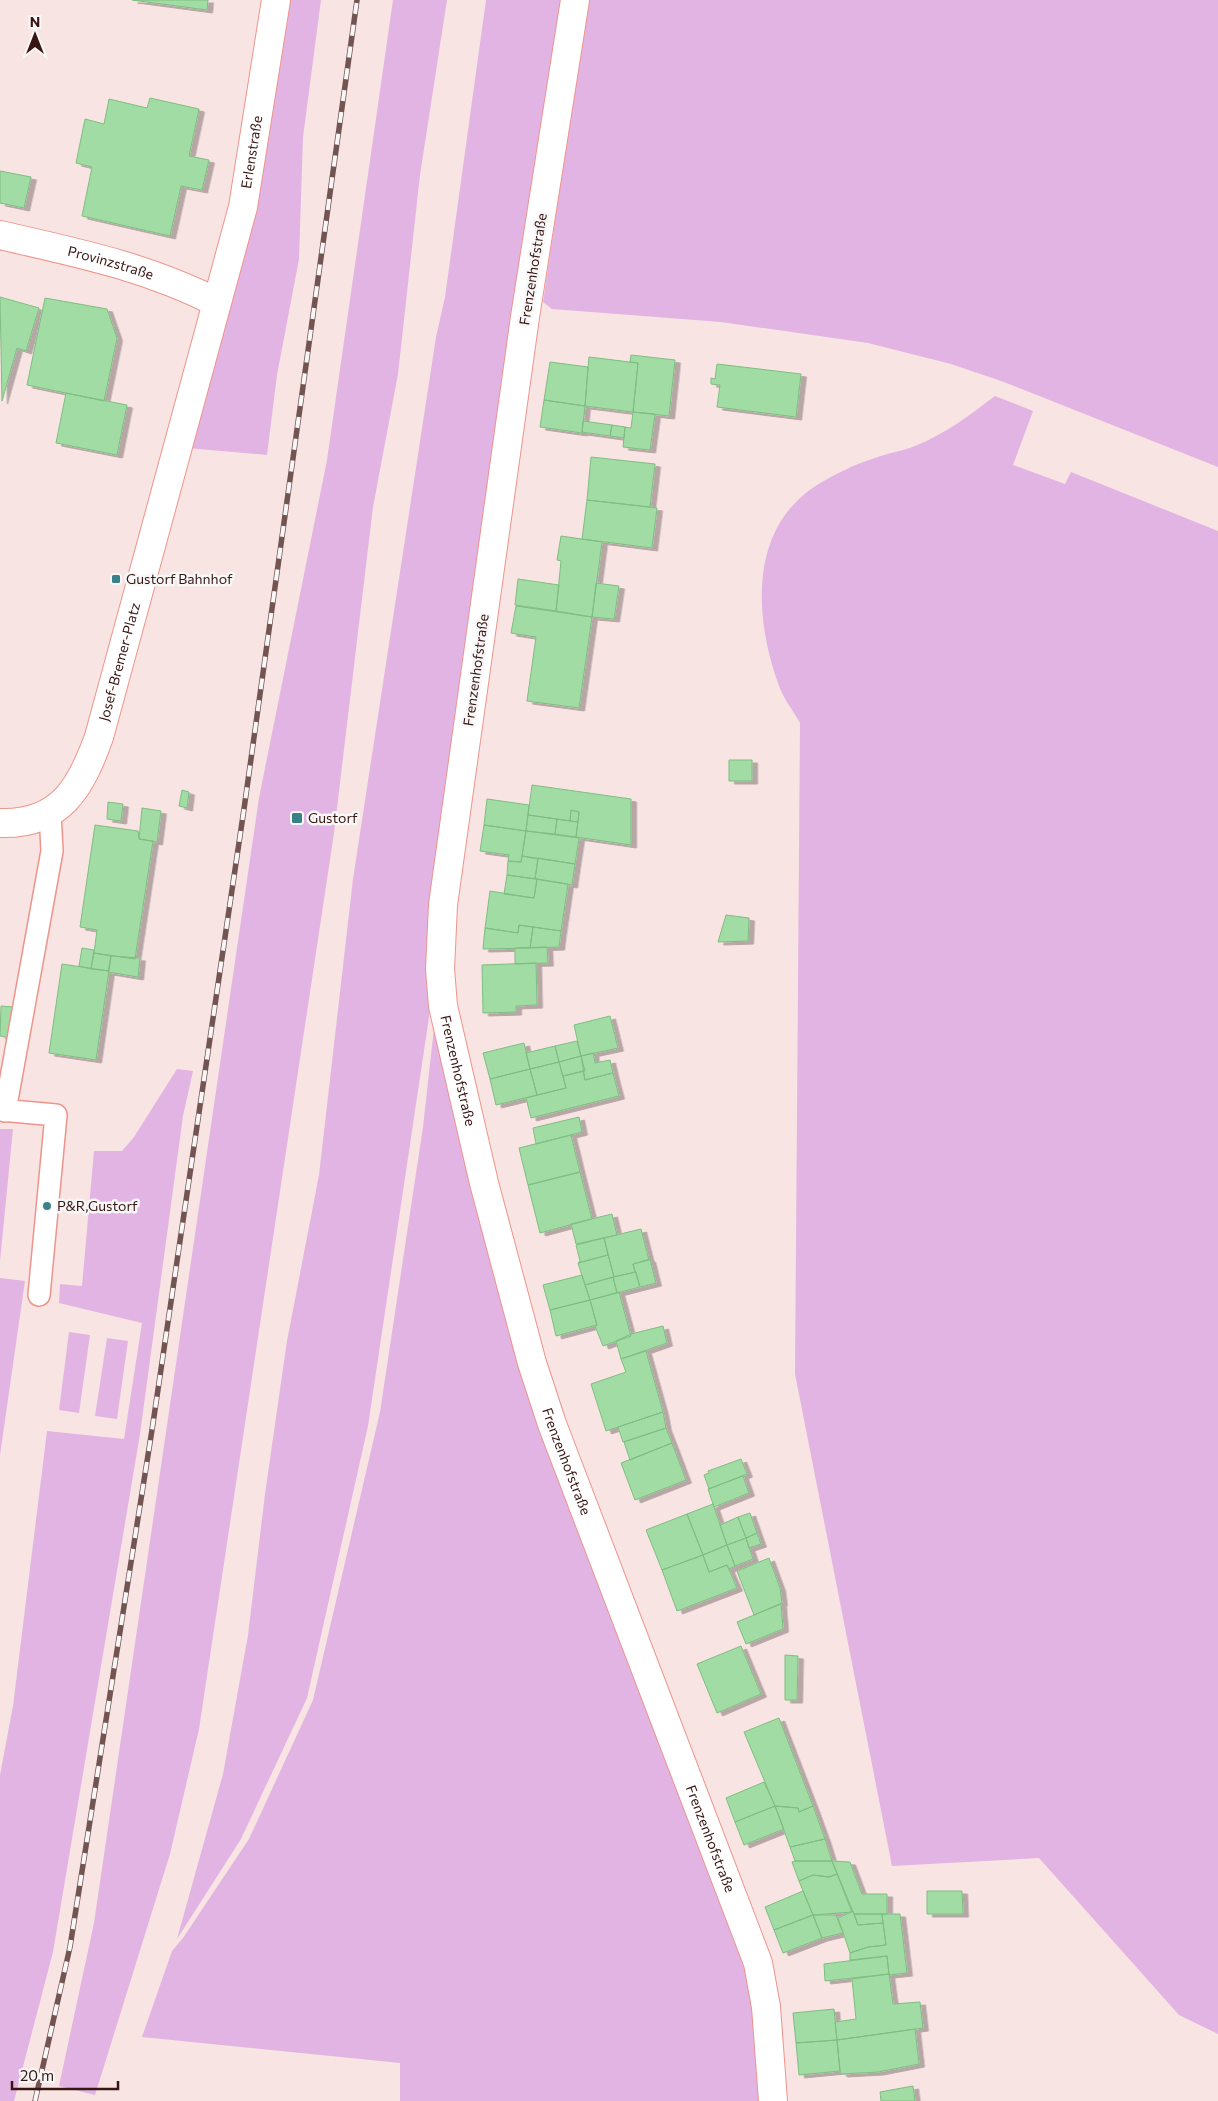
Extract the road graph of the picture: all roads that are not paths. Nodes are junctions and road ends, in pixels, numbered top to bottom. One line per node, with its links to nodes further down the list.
1 (276, 0): 4 (street, Erlenstraße)
2 (575, 0): 9 (street, Frenzenhofstraße)
3 (0, 235): 4 (street, Provinzstraße)
4 (216, 302): 5 (street, Josef-Bremer-Platz)
5 (50, 812): 6 (street, Josef-Bremer-Platz); 7 (lane)
6 (0, 823)
7 (3, 1110): 8 (lane)
8 (39, 1295)
9 (773, 2101)

